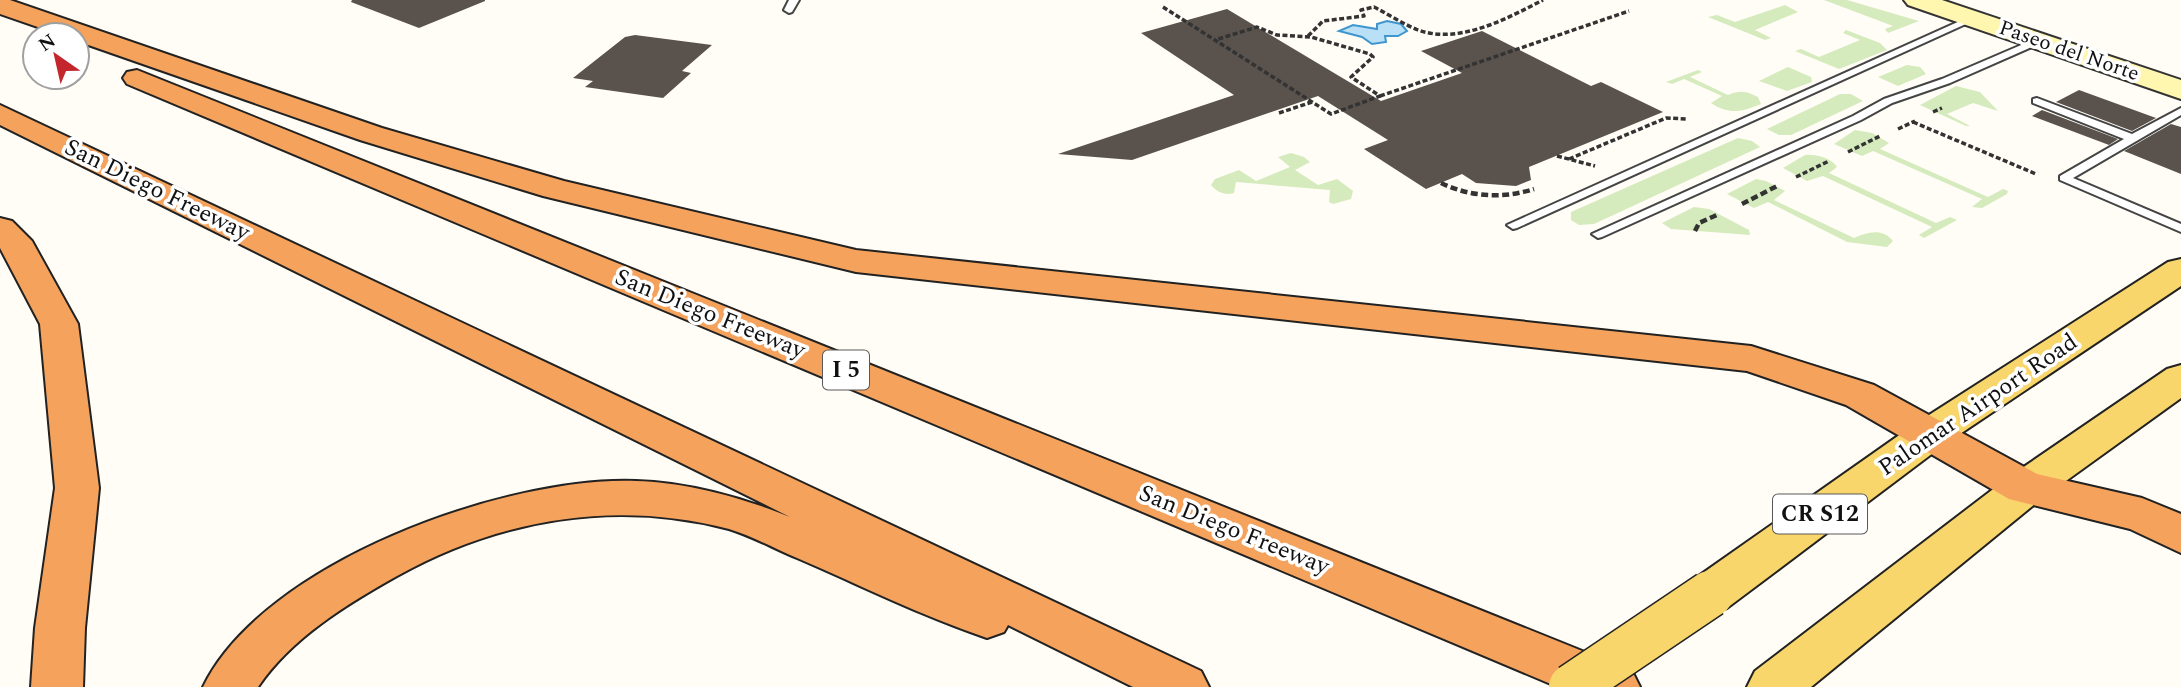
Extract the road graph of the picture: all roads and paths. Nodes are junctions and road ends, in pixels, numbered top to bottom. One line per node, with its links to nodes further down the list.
1 (794, 0): 6 (lane)
2 (1543, 0): 11 (path)
3 (1917, 0): 8 (main road, Paseo del Norte)
4 (0, 5): 47 (highway)
5 (1163, 7): 12 (path)
6 (789, 10)
7 (1629, 11): 16 (path)
8 (1974, 18): 13 (main road, Paseo del Norte); 40 (lane)
9 (0, 21): 10 (highway)
10 (21, 30)
11 (1307, 37): 12 (path); 16 (path)
12 (1214, 40): 17 (path)
13 (2040, 40): 15 (main road, Paseo del Norte); 44 (lane)
14 (91, 59): 54 (highway, San Diego Freeway / I 5)
15 (2181, 90)
16 (1380, 96): 17 (path)
17 (1312, 101): 21 (path)
18 (2037, 101): 25 (lane)
19 (2181, 111): 25 (lane)
20 (0, 114): 52 (highway, San Diego Freeway)
21 (1283, 116)
22 (1688, 119): 28 (path)
23 (1898, 128): 33 (path)
24 (1880, 136): 26 (path)
25 (2134, 139): 42 (lane)
26 (1848, 152)
27 (1557, 156): 28 (path)
28 (1570, 159): 30 (path)
29 (1829, 161): 34 (path)
30 (1593, 165): 31 (path); 32 (path)
31 (1601, 167)
32 (1580, 170)
33 (2036, 174)
34 (1796, 177)
35 (1441, 183): 36 (path)
36 (1544, 186)
37 (1777, 186): 38 (path)
38 (1742, 204)
39 (1719, 214): 43 (path)
40 (1513, 225)
41 (0, 228): 50 (highway)
42 (2181, 228)
43 (1695, 232)
44 (1598, 234)
45 (2181, 271): 47 (main road, Palomar Airport Road / CR S12)
46 (2181, 378): 48 (main road)
47 (1930, 434): 48 (highway); 53 (main road, Palomar Airport Road / CR S12, bridge)
48 (2025, 488): 49 (highway); 55 (main road)
49 (2181, 535)
50 (57, 687)
51 (229, 687): 52 (highway)
52 (1180, 687)
53 (1572, 687)
54 (1614, 687)
55 (1773, 687)

